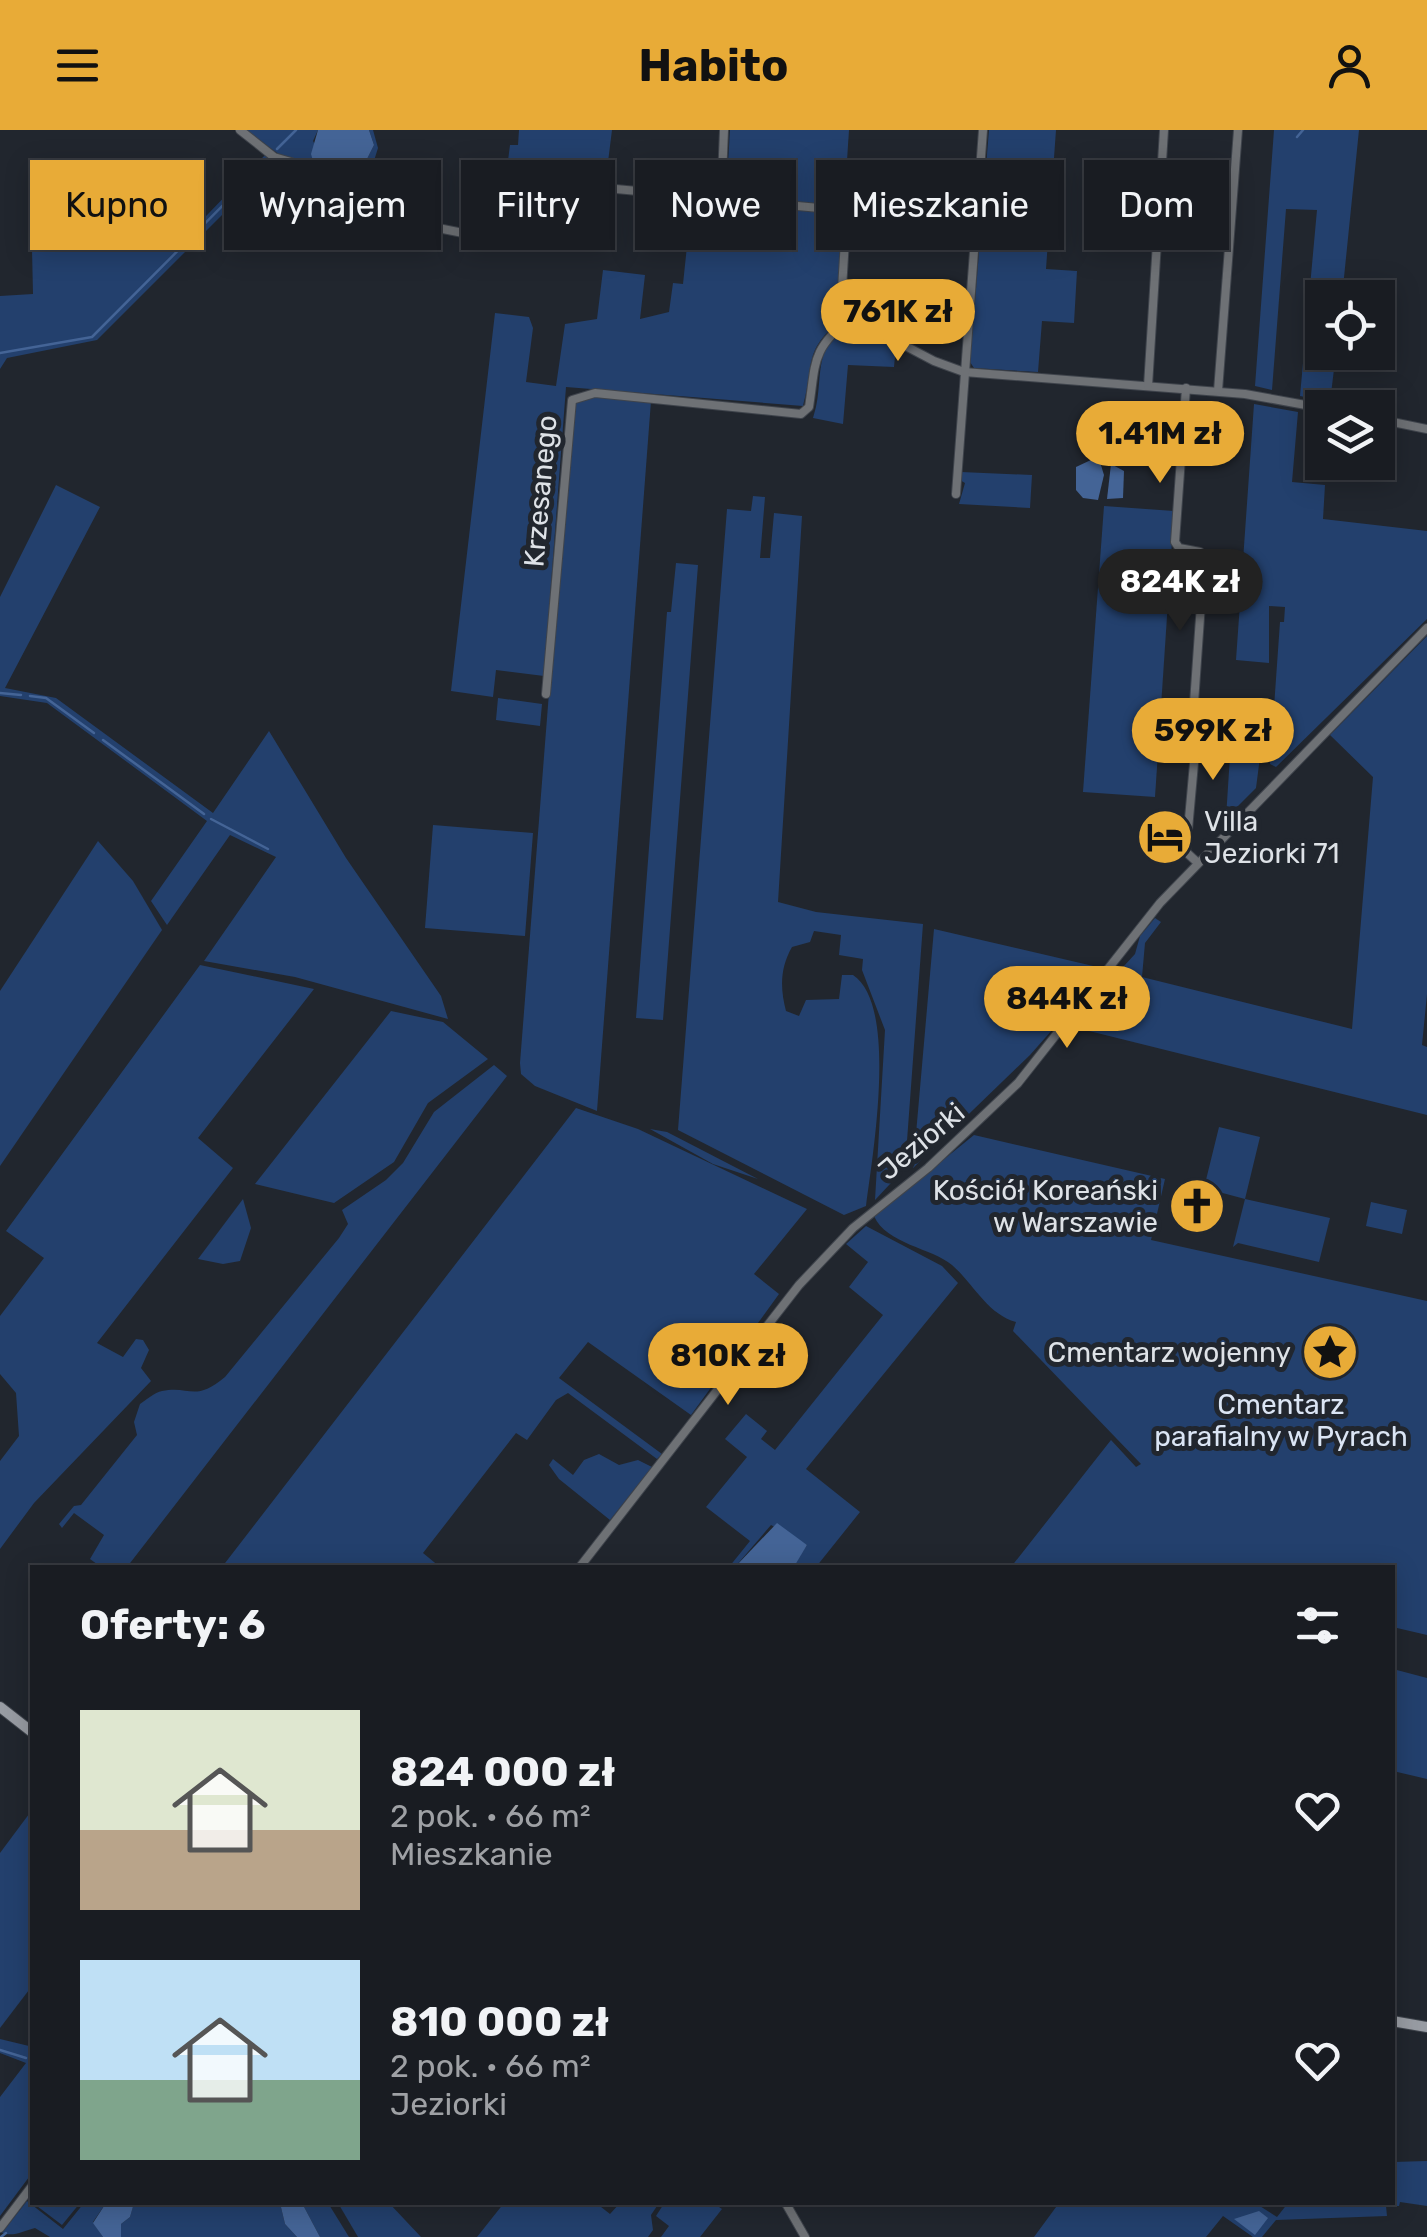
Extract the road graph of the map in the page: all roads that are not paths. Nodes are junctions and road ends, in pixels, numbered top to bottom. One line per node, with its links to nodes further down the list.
1 (240, 130): 7 (street)
2 (724, 130): 6 (street)
3 (983, 130): 10 (street)
4 (1164, 130): 11 (street)
5 (1238, 130): 13 (street)
6 (722, 160)
7 (635, 193)
8 (796, 205): 9 (street)
9 (850, 318): 10 (street); 19 (street, Krzesanego)
10 (964, 372): 11 (street); 17 (street)
11 (1148, 386): 12 (street)
12 (1186, 388): 13 (street); 20 (street)
13 (1218, 392): 14 (street)
14 (1305, 405)
15 (1395, 422): 16 (street)
16 (1427, 429)
17 (956, 494)
18 (1427, 628): 22 (street, Jeziorki)
19 (546, 694)
20 (1194, 702)
21 (1198, 719): 22 (street)
22 (1198, 863): 23 (street, Jeziorki)
23 (582, 1565)
24 (0, 1707): 25 (street)
25 (30, 1730)
26 (1395, 2022): 27 (street)
27 (1427, 2027)
28 (30, 2189): 30 (street)
29 (787, 2205): 31 (street)
30 (0, 2228)
31 (804, 2237)

